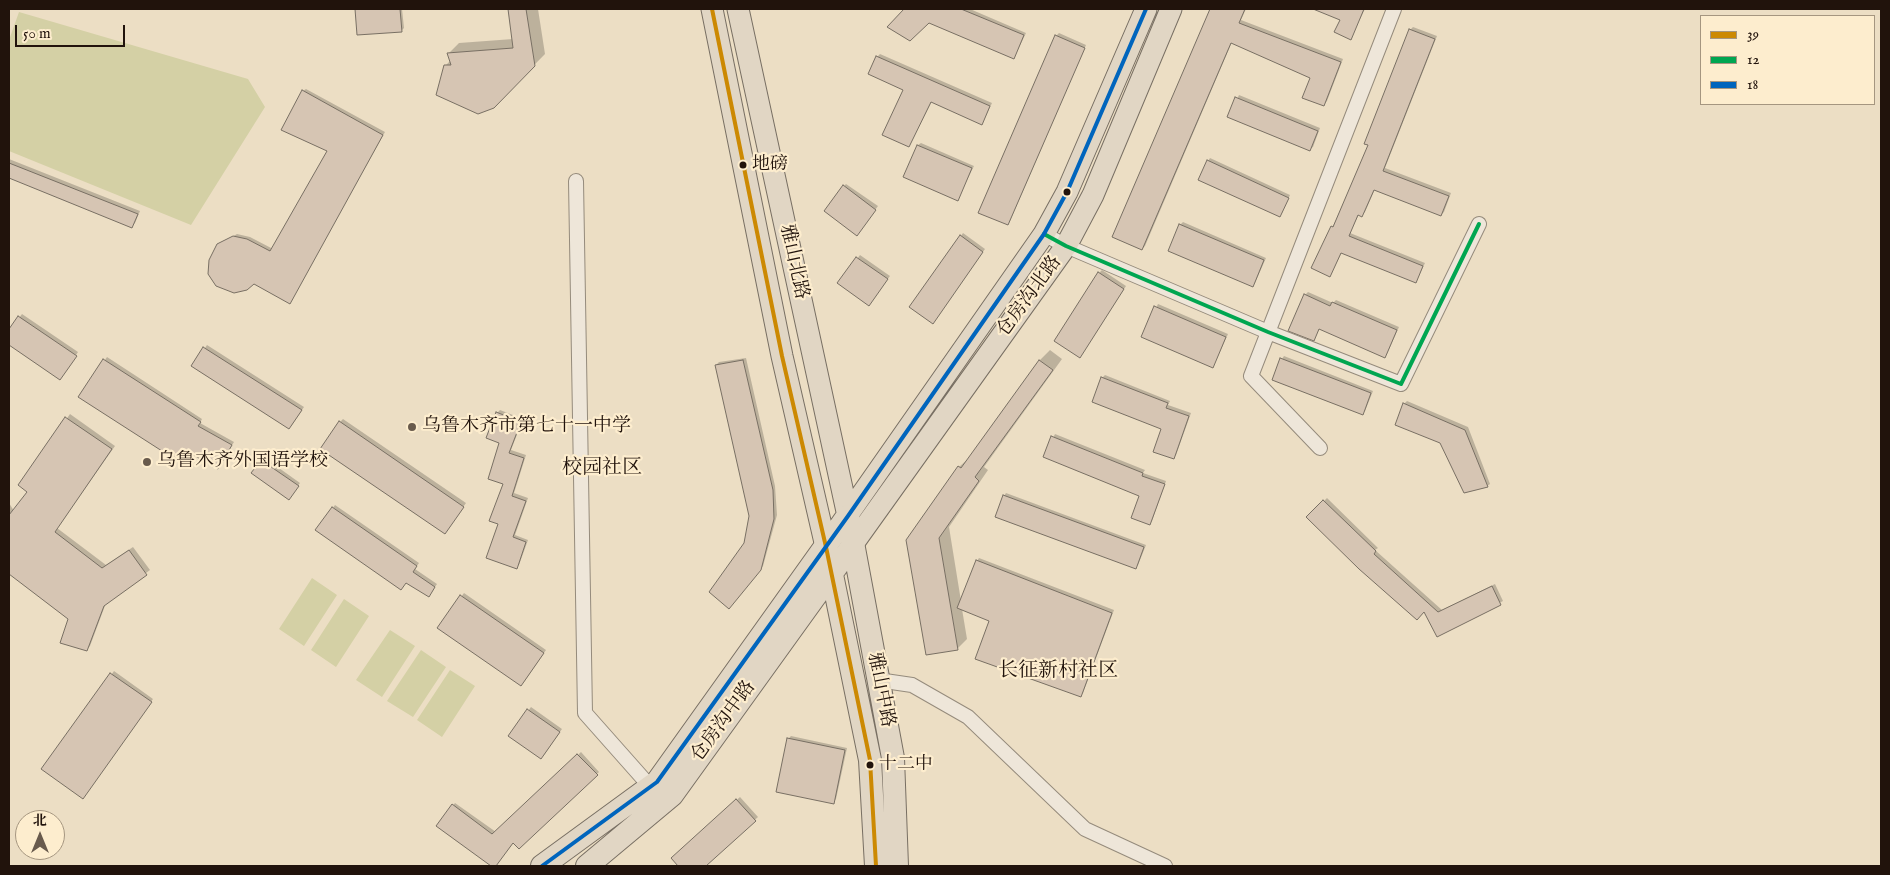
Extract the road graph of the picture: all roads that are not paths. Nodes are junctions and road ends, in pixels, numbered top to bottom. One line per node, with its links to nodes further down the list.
1 (712, 9): 12 (main road, 雅山北路)
2 (738, 9): 12 (main road, 雅山北路)
3 (1146, 9): 8 (main road, 仓房沟北路)
4 (1171, 9): 9 (main road, 仓房沟北路)
5 (1394, 9): 10 (street)
6 (576, 181): 14 (street)
7 (1479, 224): 10 (street)
8 (1044, 234): 9 (street); 12 (main road, 仓房沟北路)
9 (1066, 246): 10 (street); 12 (main road, 仓房沟北路)
10 (1268, 332): 11 (street)
11 (1320, 448)
12 (840, 545): 13 (highway, 雅山中路); 14 (highway, 仓房沟中路); 17 (highway, 雅山中路)
13 (878, 680): 18 (highway, 雅山中路); 19 (street)
14 (657, 795): 15 (highway, 仓房沟中路); 16 (highway, 仓房沟中路)
15 (542, 866)
16 (587, 866)
17 (876, 866)
18 (897, 866)
19 (1165, 866)

